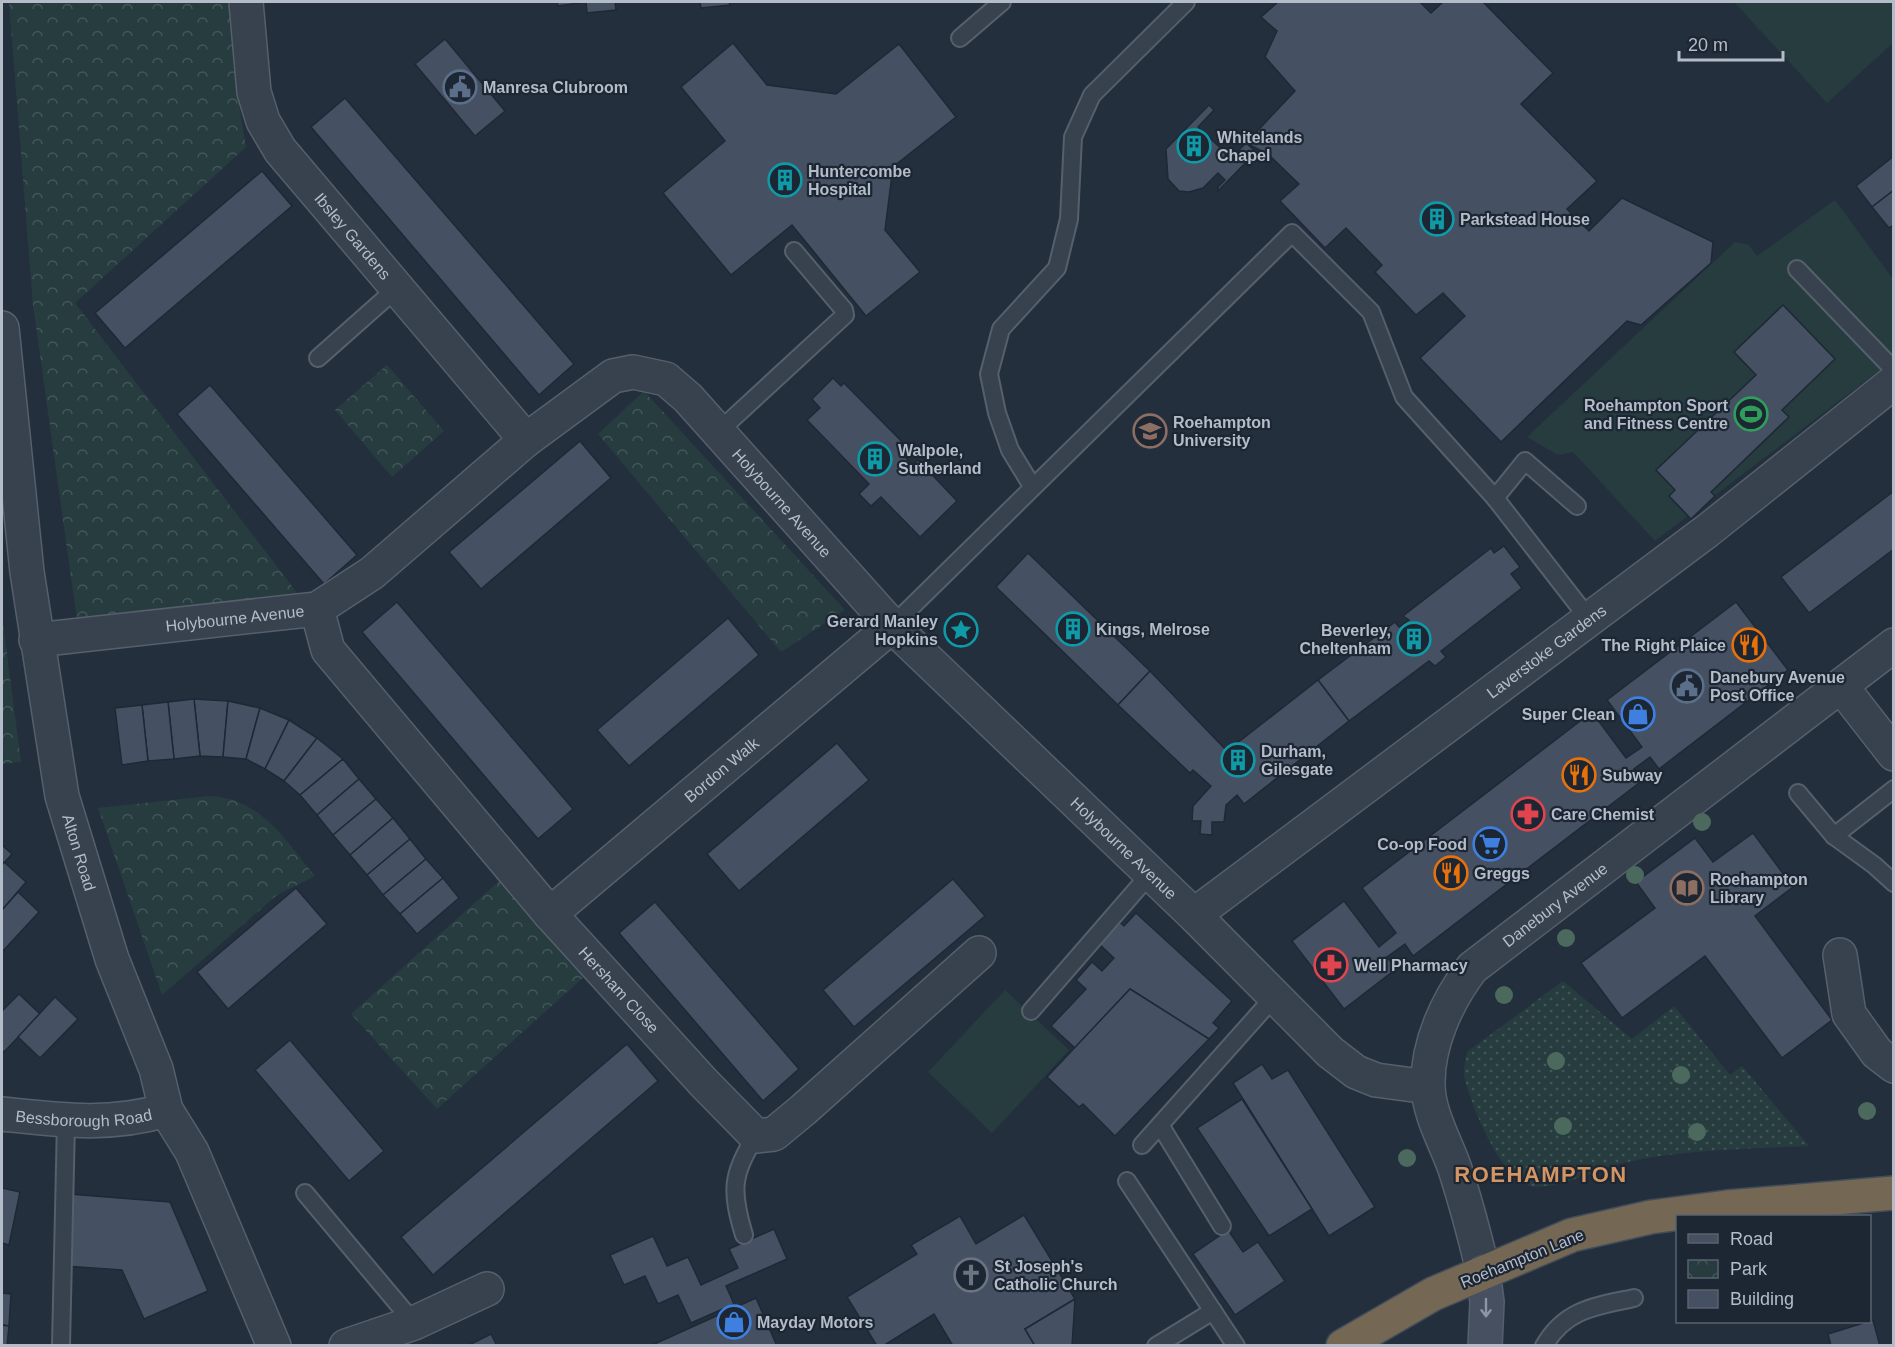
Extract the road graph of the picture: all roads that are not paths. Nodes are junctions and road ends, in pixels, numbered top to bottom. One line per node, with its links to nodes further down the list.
1 (246, 2): 7 (street, Ibsley Gardens)
2 (1002, 2): 4 (lane)
3 (1186, 2): 15 (lane)
4 (960, 38)
5 (794, 251): 12 (lane)
6 (1797, 269): 10 (lane)
7 (397, 288): 9 (lane); 13 (street, Ibsley Gardens)
8 (2, 328): 14 (street, Alton Road)
9 (318, 358)
10 (1893, 370)
11 (1893, 381): 19 (street, Laverstoke Gardens)
12 (718, 432): 13 (street, Holybourne Avenue); 20 (street, Holybourne Avenue)
13 (526, 440): 18 (street, Holybourne Avenue)
14 (9, 460): 21 (street, Alton Road)
15 (1032, 486): 16 (lane); 20 (lane)
16 (1495, 498): 17 (lane); 19 (lane)
17 (1577, 506)
18 (317, 609): 21 (street, Holybourne Avenue); 30 (street, Hersham Close)
19 (1589, 619): 31 (street, Laverstoke Gardens)
20 (892, 626): 28 (street, Holybourne Avenue); 30 (street, Bordon Walk)
21 (36, 640): 38 (street, Alton Road)
22 (1893, 645): 23 (street, Danebury Avenue)
23 (1841, 686): 24 (street); 37 (street, Danebury Avenue)
24 (1893, 754)
25 (1893, 789): 27 (lane)
26 (1798, 793): 27 (lane)
27 (1834, 836): 29 (lane)
28 (1150, 874): 31 (street, Holybourne Avenue); 35 (lane)
29 (1893, 883)
30 (550, 914): 42 (street, Hersham Close)
31 (1194, 915): 34 (street, Holybourne Avenue)
32 (979, 953): 42 (street)
33 (1840, 955): 36 (street)
34 (1275, 996): 37 (street, Holybourne Avenue); 41 (lane)
35 (1030, 1011)
36 (1893, 1066)
37 (1428, 1087): 49 (street, Danebury Avenue)
38 (166, 1110): 40 (street, Bessborough Road); 55 (street, Alton Road)
39 (2, 1114): 40 (street, Bessborough Road)
40 (66, 1121): 54 (lane)
41 (1160, 1125): 43 (lane); 47 (lane)
42 (756, 1136): 48 (lane)
43 (1142, 1145)
44 (1127, 1181): 52 (lane)
45 (305, 1193): 53 (lane)
46 (1893, 1193): 49 (highway, Roehampton Lane)
47 (1222, 1226)
48 (744, 1235)
49 (1483, 1271): 59 (highway, Roehampton Lane); 60 (street, one-way to 60)
50 (487, 1289): 53 (street)
51 (1634, 1298): 61 (lane)
52 (1213, 1311): 57 (lane); 58 (lane)
53 (414, 1323): 56 (street)
54 (61, 1346)
55 (274, 1346)
56 (346, 1346)
57 (1156, 1346)
58 (1236, 1346)
59 (1343, 1346)
60 (1485, 1346)
61 (1544, 1346)

